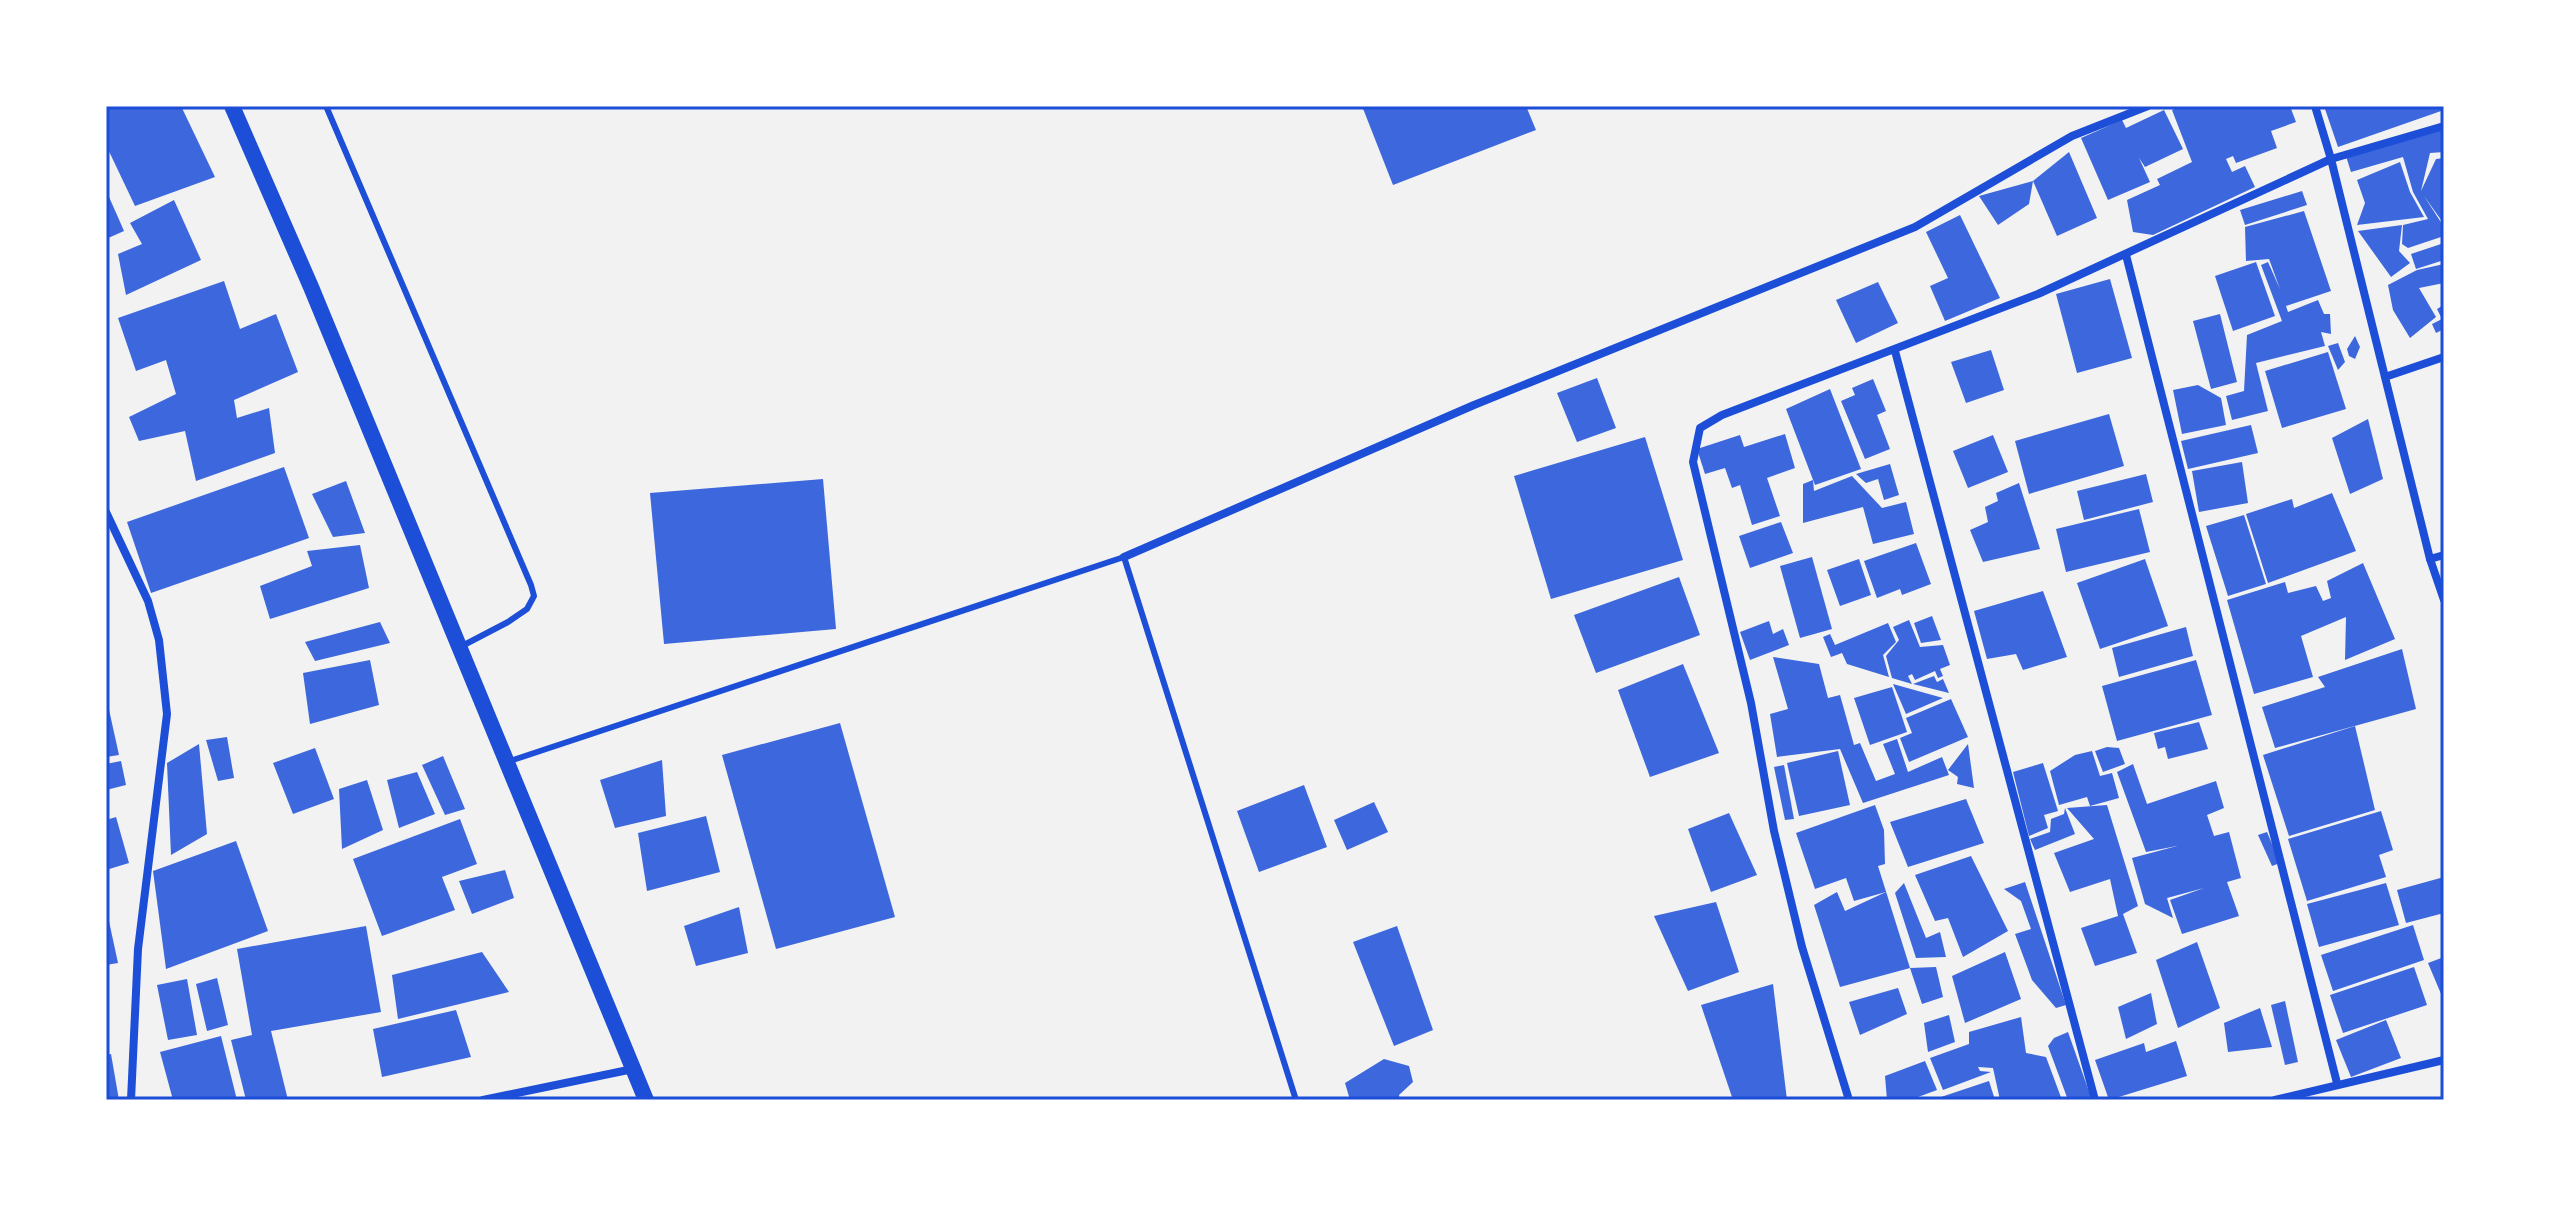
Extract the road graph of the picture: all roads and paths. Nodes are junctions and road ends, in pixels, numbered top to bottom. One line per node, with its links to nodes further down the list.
1 (232, 106): 16 (main road)
2 (326, 106): 16 (lane)
3 (2148, 106): 13 (street)
4 (2315, 106): 6 (street)
5 (2444, 126): 6 (street)
6 (2331, 159): 7 (street); 10 (street)
7 (2126, 255): 8 (street); 20 (street)
8 (1895, 351): 21 (street); 27 (street)
9 (2444, 357): 10 (street)
10 (2385, 377): 14 (street)
11 (106, 512): 22 (street)
12 (2444, 555): 14 (street)
13 (1124, 557): 17 (lane); 25 (lane)
14 (2430, 559): 15 (street)
15 (2444, 600)
16 (459, 648): 17 (main road)
17 (507, 761): 19 (main road)
18 (2444, 1060): 20 (street)
19 (633, 1069): 23 (street); 24 (main road)
20 (2337, 1083): 28 (street)
21 (1848, 1096): 26 (street)
22 (131, 1100)
23 (483, 1100)
24 (646, 1100)
25 (1296, 1100)
26 (1841, 1100)
27 (2095, 1100)
28 (2275, 1100)

